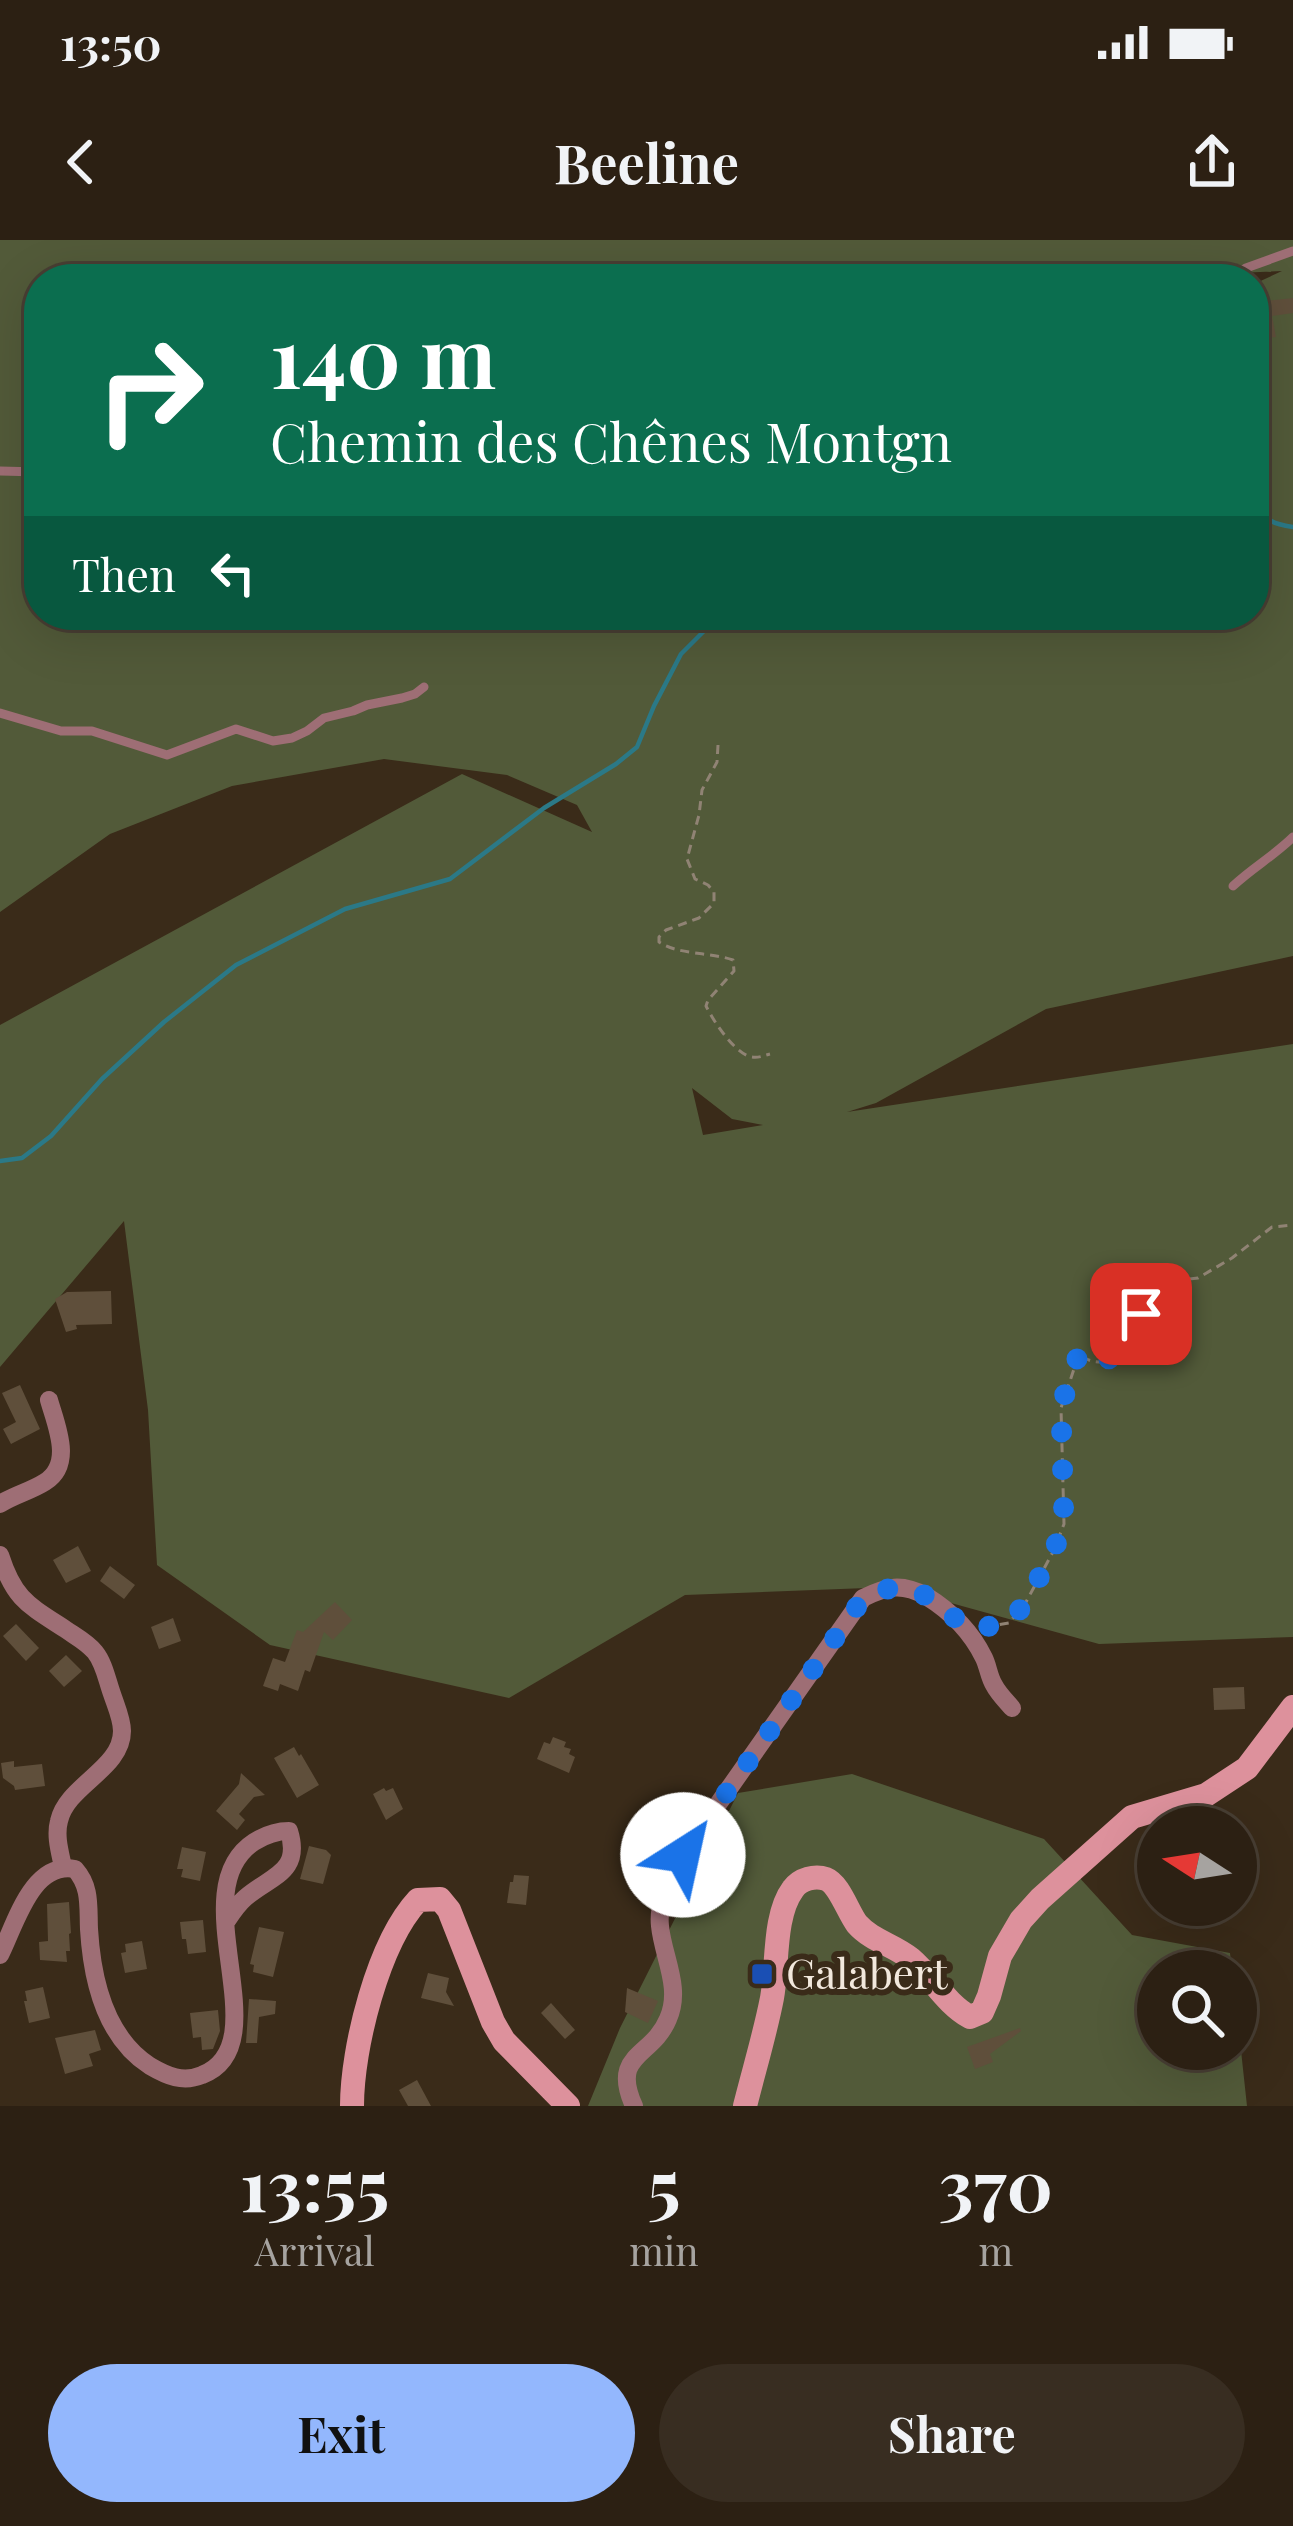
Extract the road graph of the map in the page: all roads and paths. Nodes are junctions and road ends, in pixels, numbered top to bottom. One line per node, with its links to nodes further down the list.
1 (1293, 251): 2 (lane)
2 (1257, 264)
3 (424, 687): 4 (lane)
4 (0, 712)
5 (718, 745): 8 (path)
6 (1293, 837): 7 (lane)
7 (1233, 886)
8 (770, 1054)
9 (1293, 1225): 13 (path)
10 (49, 1400): 11 (street)
11 (0, 1504)
12 (0, 1555): 16 (street)
13 (965, 1627): 15 (street); 21 (street)
14 (1293, 1707): 22 (main road)
15 (1012, 1708)
16 (63, 1867): 17 (street); 18 (street)
17 (226, 1922): 17 (street)
18 (0, 1955)
19 (352, 2106): 20 (main road)
20 (568, 2106)
21 (634, 2106)
22 (745, 2106)

